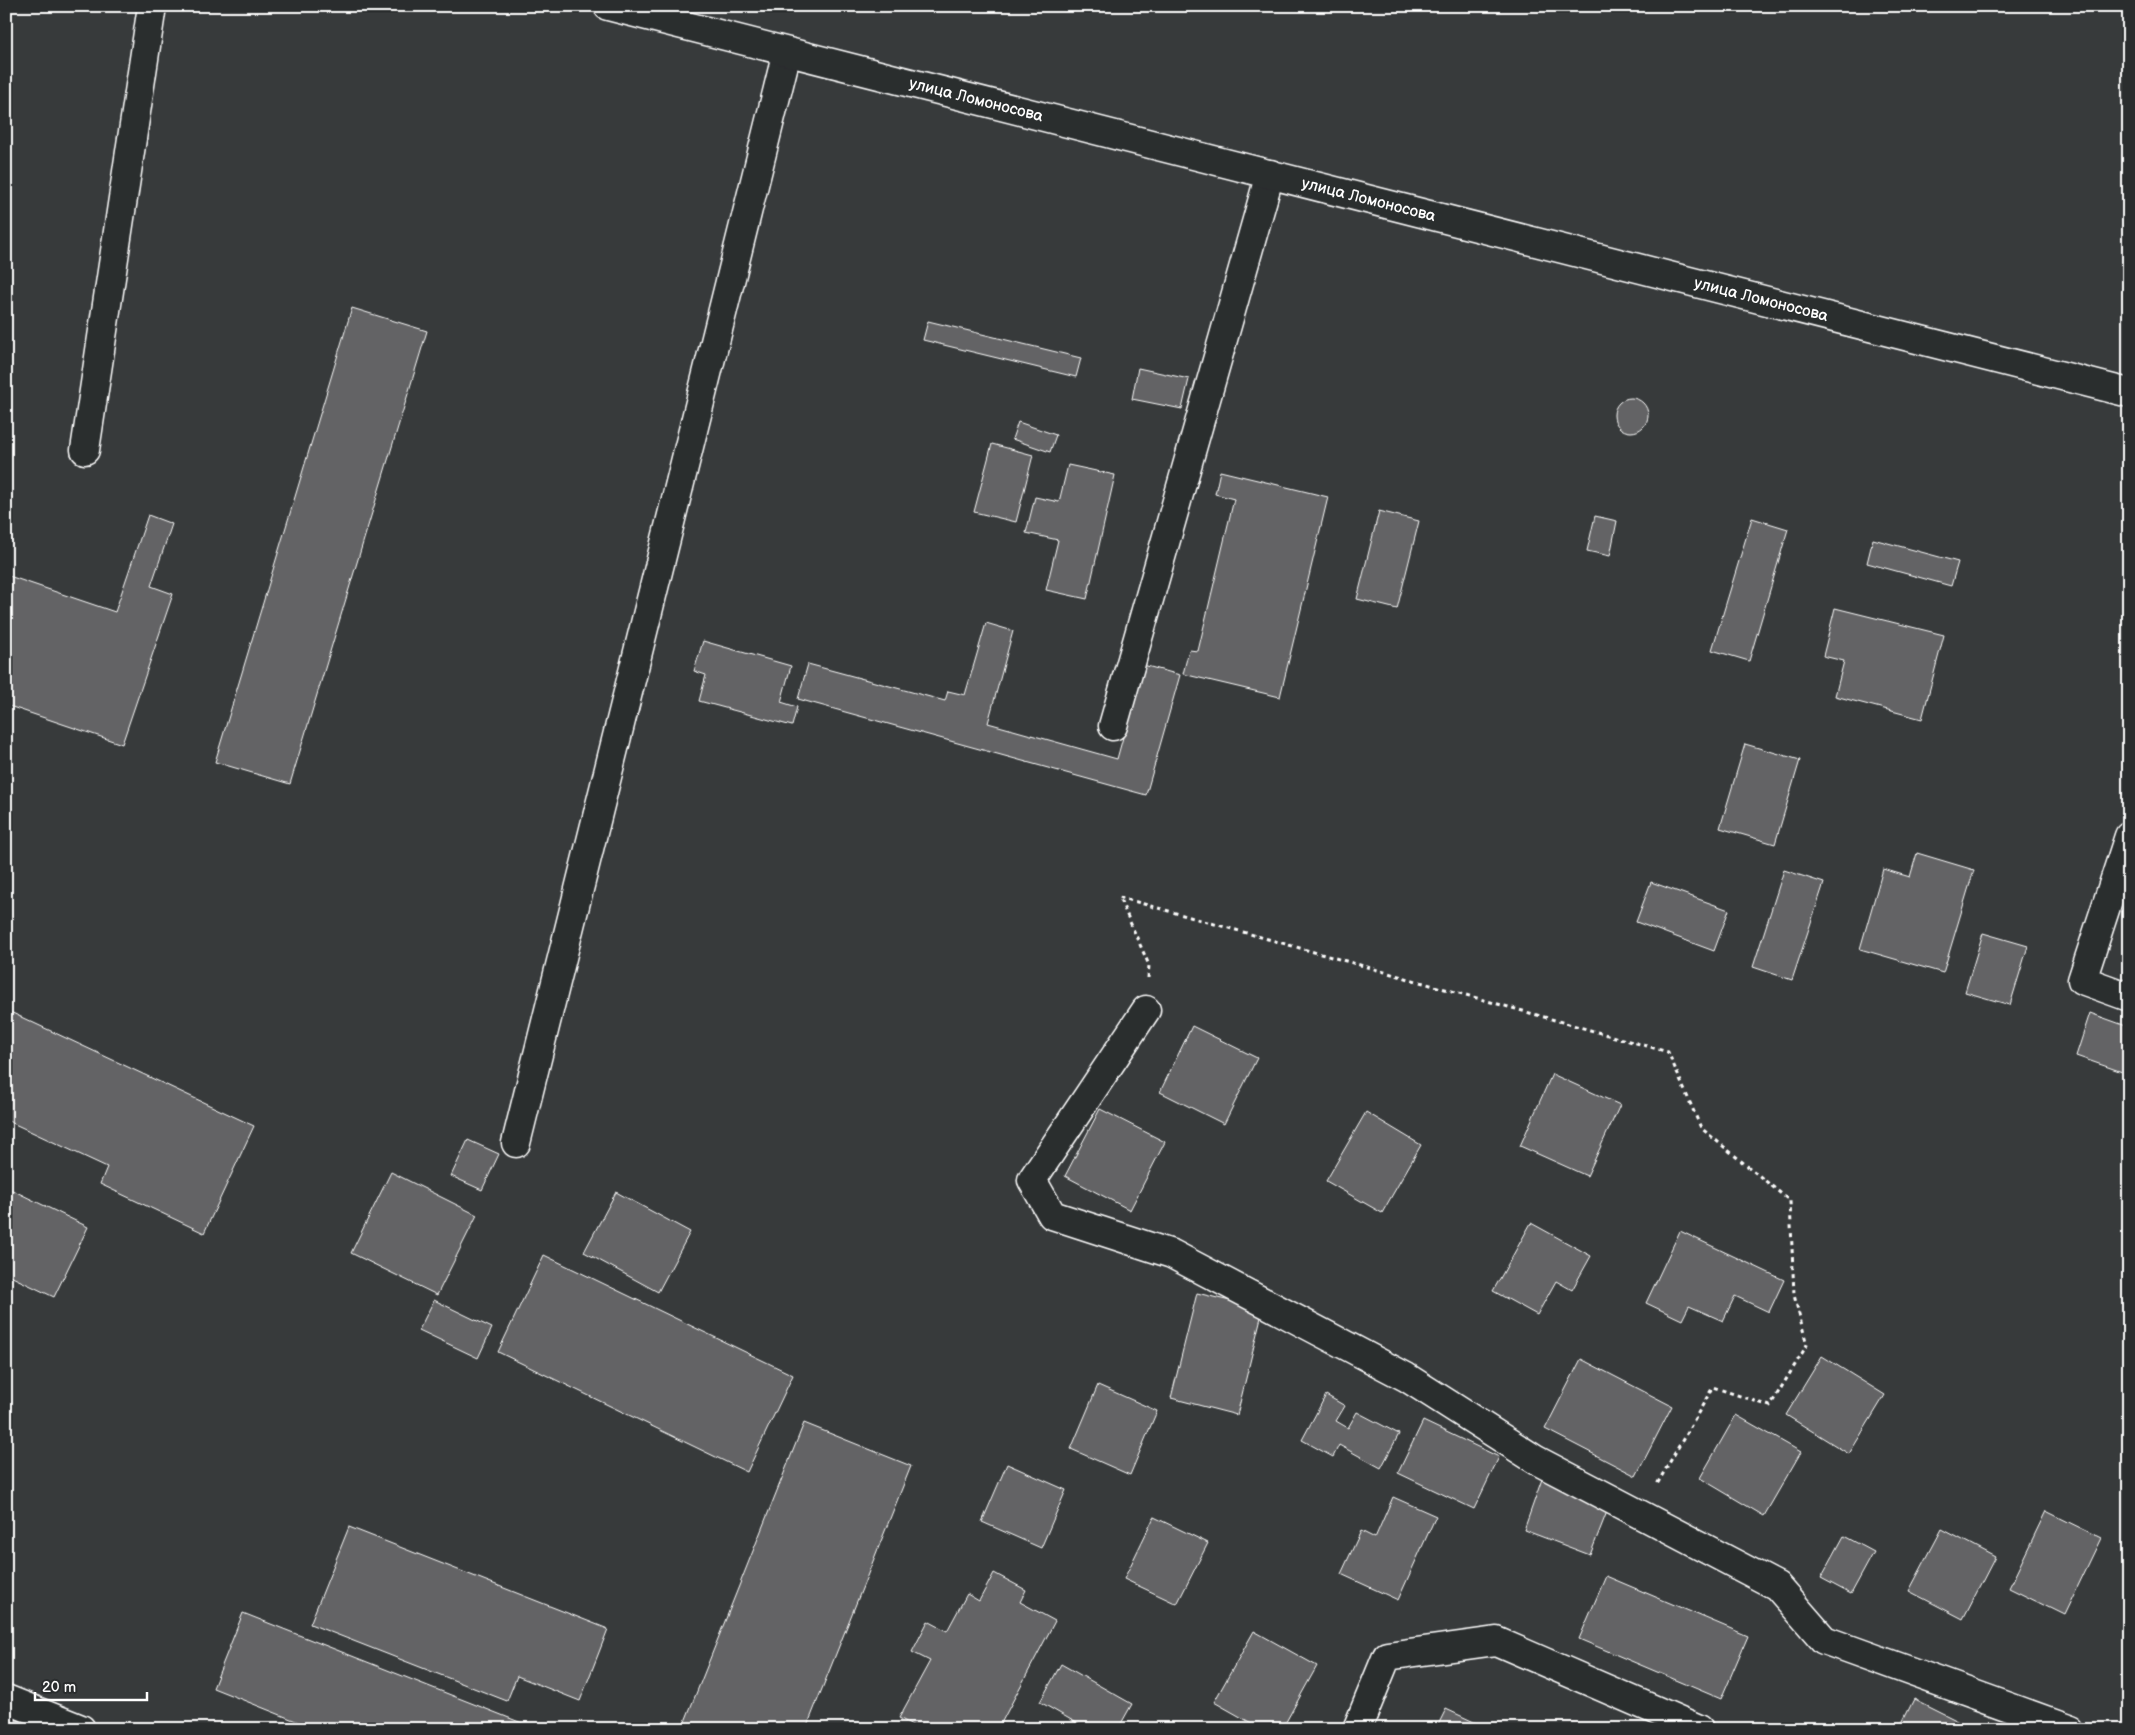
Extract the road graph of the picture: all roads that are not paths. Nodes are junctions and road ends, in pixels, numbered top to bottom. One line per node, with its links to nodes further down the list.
1 (152, 6): 6 (street)
2 (608, 6): 3 (street, улица Ломоносова)
3 (787, 52): 4 (street, улица Ломоносова); 11 (street)
4 (1270, 174): 5 (street, улица Ломоносова); 7 (street)
5 (2129, 393)
6 (85, 450)
7 (1113, 726)
8 (2129, 836): 9 (street)
9 (2129, 996)
10 (1146, 1010): 16 (street)
11 (516, 1143)
12 (6, 1699): 13 (street)
13 (81, 1729)
14 (1357, 1729): 15 (street)
15 (1699, 1729)
16 (2070, 1729)

